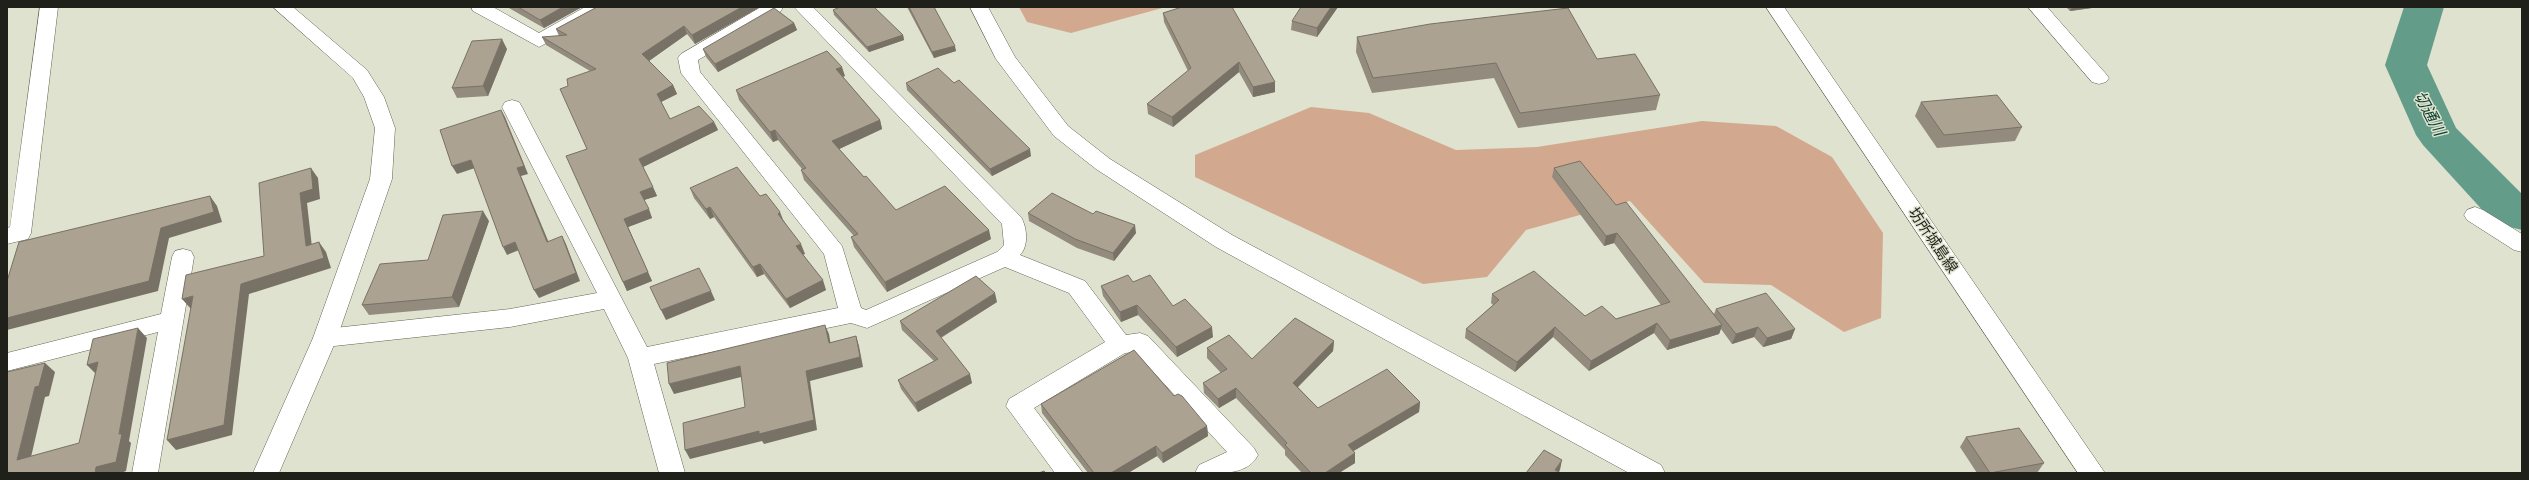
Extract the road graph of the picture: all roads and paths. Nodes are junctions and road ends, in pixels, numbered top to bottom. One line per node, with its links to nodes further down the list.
1 (49, 7): 13 (street)
2 (282, 7): 20 (street)
3 (480, 7): 4 (street)
4 (599, 7)
5 (774, 7): 18 (street)
6 (803, 7): 16 (street)
7 (979, 7): 29 (street)
8 (1775, 7): 30 (street, 坊所城島線)
9 (2037, 7): 10 (street)
10 (2098, 78)
11 (512, 107): 17 (street)
12 (2475, 215): 14 (street)
13 (7, 236)
14 (2522, 244)
15 (184, 257): 19 (street)
16 (1005, 258): 18 (street); 21 (street)
17 (611, 299): 20 (street); 22 (street)
18 (851, 314): 22 (street)
19 (172, 320): 23 (street); 24 (street)
20 (324, 338): 25 (street)
21 (1120, 345): 27 (street); 28 (street)
22 (640, 358): 26 (street)
23 (7, 362)
24 (145, 473)
25 (266, 473)
26 (672, 473)
27 (1070, 473)
28 (1208, 473)
29 (1652, 473)
30 (2092, 473)

